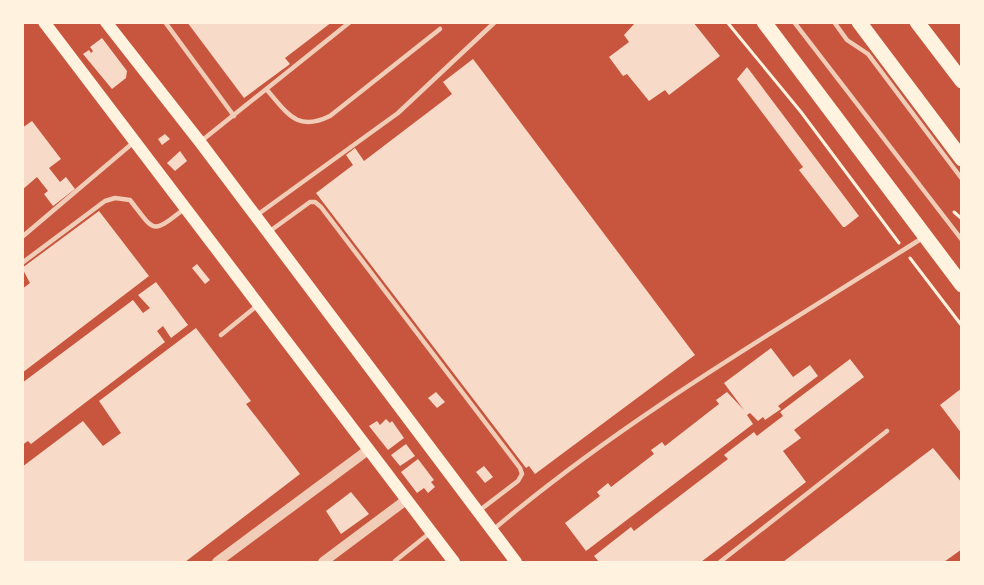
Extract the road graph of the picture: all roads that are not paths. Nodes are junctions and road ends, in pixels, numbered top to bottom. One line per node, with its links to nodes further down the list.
1 (44, 22): 15 (main road)
2 (106, 22): 16 (main road)
3 (165, 22): 14 (lane)
4 (350, 22): 13 (lane)
5 (495, 22): 20 (lane)
6 (764, 22): 23 (main road)
7 (794, 22): 24 (lane)
8 (834, 22): 18 (lane)
9 (860, 22): 17 (main road)
10 (917, 22): 12 (main road)
11 (440, 29): 13 (lane)
12 (962, 81)
13 (267, 90): 14 (lane)
14 (234, 116): 16 (lane)
15 (134, 142): 19 (main road); 22 (lane)
16 (200, 142): 20 (main road)
17 (962, 159)
18 (962, 180)
19 (184, 209): 25 (lane); 27 (main road)
20 (256, 216): 21 (main road)
21 (268, 232): 32 (main road); 32 (lane)
22 (22, 237)
23 (925, 237): 26 (main road); 33 (lane)
24 (962, 240)
25 (22, 263)
26 (962, 285)
27 (258, 305): 28 (lane); 30 (main road)
28 (221, 335)
29 (887, 430): 40 (lane)
30 (368, 450): 31 (main road); 36 (street)
31 (406, 500): 34 (main road); 37 (street)
32 (478, 512): 33 (main road)
33 (492, 531): 39 (main road)
34 (431, 532): 35 (lane); 38 (main road)
35 (395, 561)
36 (217, 562)
37 (323, 562)
38 (454, 562)
39 (516, 562)
40 (720, 562)

